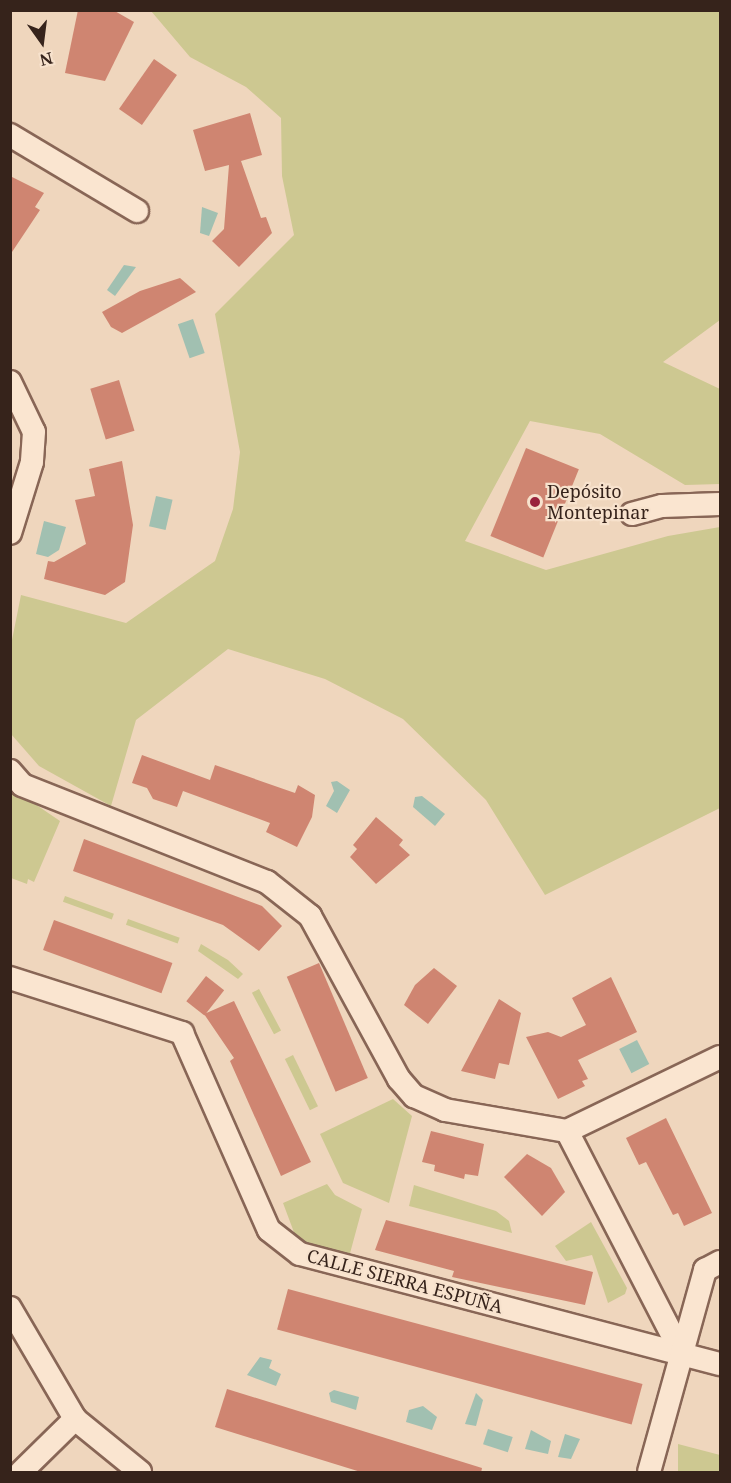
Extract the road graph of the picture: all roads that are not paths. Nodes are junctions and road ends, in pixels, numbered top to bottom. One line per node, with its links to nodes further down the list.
1 (10, 135): 2 (street)
2 (137, 211)
3 (10, 382): 6 (street)
4 (720, 504): 5 (street)
5 (632, 514)
6 (10, 533)
7 (10, 771): 10 (street)
8 (10, 978): 13 (street, CALLE SIERRA ESPUÑA)
9 (720, 1057): 10 (street)
10 (567, 1131): 13 (street)
11 (720, 1262): 13 (street)
12 (10, 1308): 15 (street)
13 (682, 1354): 14 (street, CALLE SIERRA ESPUÑA); 18 (street)
14 (720, 1364)
15 (75, 1419): 16 (street); 17 (street)
16 (21, 1473)
17 (140, 1473)
18 (649, 1473)

